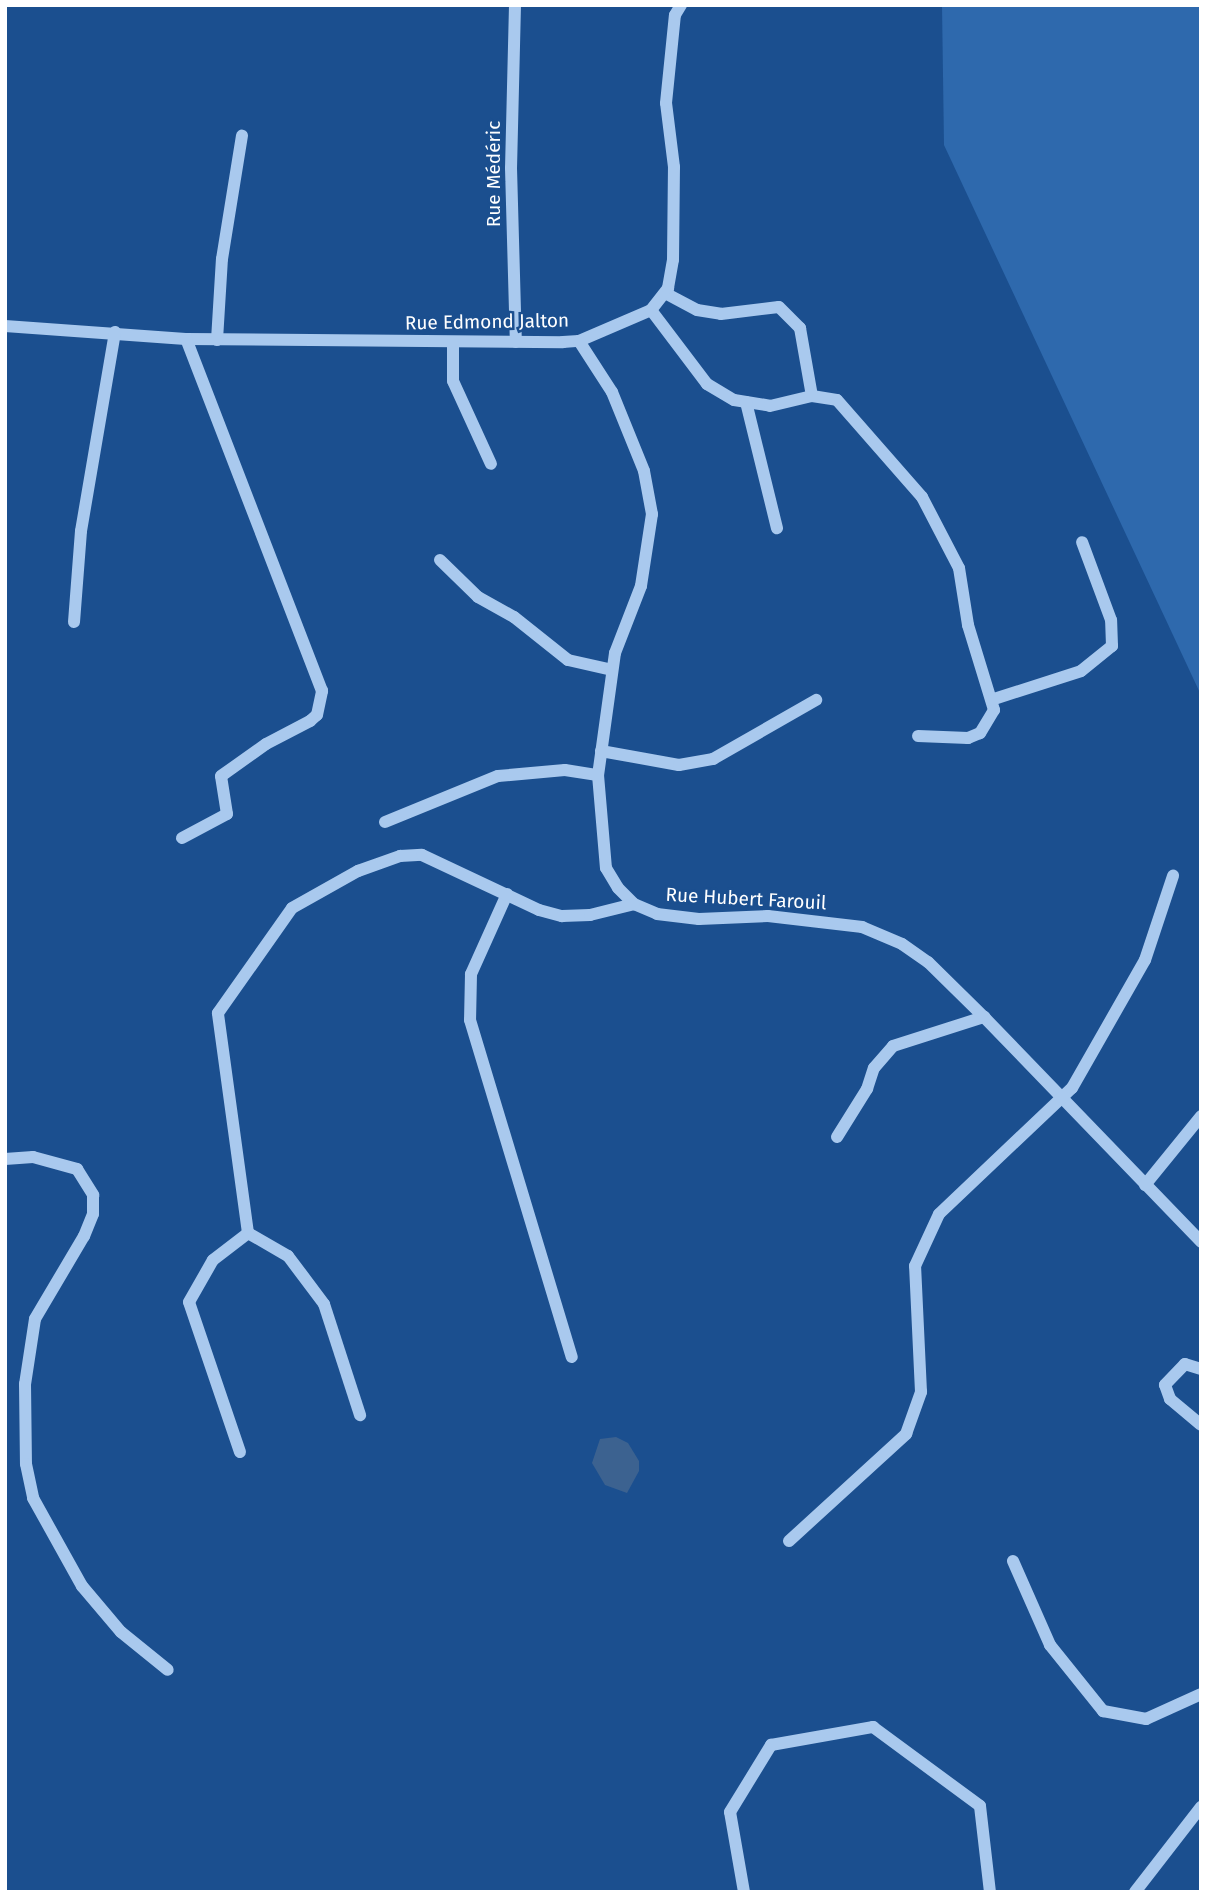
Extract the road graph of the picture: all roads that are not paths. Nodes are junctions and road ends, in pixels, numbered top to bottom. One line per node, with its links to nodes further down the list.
1 (515, 5): 12 (street, Rue Médéric)
2 (681, 5): 4 (street, Rue Edmond Jalton)
3 (242, 136): 9 (street)
4 (665, 293): 5 (street, Rue Edmond Jalton); 13 (street)
5 (652, 310): 10 (street, Rue Edmond Jalton); 14 (street)
6 (5, 326): 7 (street, Rue Edmond Jalton)
7 (115, 332): 8 (street, Rue Edmond Jalton); 19 (street)
8 (186, 339): 9 (street, Rue Edmond Jalton); 27 (street)
9 (217, 340): 11 (street, Rue Edmond Jalton)
10 (579, 341): 12 (street, Rue Edmond Jalton); 20 (street)
11 (453, 342): 12 (street, Rue Edmond Jalton); 15 (street)
12 (516, 342)
13 (812, 396): 14 (street); 21 (street)
14 (746, 402): 16 (street)
15 (491, 464)
16 (777, 528)
17 (1082, 542): 21 (street)
18 (440, 560): 20 (street)
19 (74, 622)
20 (612, 670): 24 (street)
21 (994, 699): 23 (street)
22 (816, 700): 24 (street)
23 (918, 736)
24 (601, 751): 25 (street)
25 (598, 775): 26 (street); 30 (street)
26 (385, 822)
27 (182, 838)
28 (1173, 876): 32 (street)
29 (506, 894): 30 (street); 37 (street); 39 (street)
30 (634, 904): 31 (street, Rue Hubert Farouil)
31 (984, 1017): 32 (street, Rue Hubert Farouil); 34 (street)
32 (1063, 1100): 36 (street, Rue Hubert Farouil); 44 (street)
33 (1201, 1116): 36 (street)
34 (837, 1138)
35 (5, 1159): 46 (street)
36 (1145, 1185): 38 (street, Rue Hubert Farouil)
37 (248, 1233): 41 (street); 43 (street)
38 (1201, 1242)
39 (572, 1357)
40 (1201, 1368): 42 (street)
41 (360, 1415)
42 (1201, 1425)
43 (240, 1452)
44 (789, 1541)
45 (1013, 1561): 47 (street)
46 (168, 1670)
47 (1201, 1694)
48 (1201, 1807): 51 (street)
49 (744, 1892): 50 (street)
50 (990, 1892)
51 (1136, 1892)

